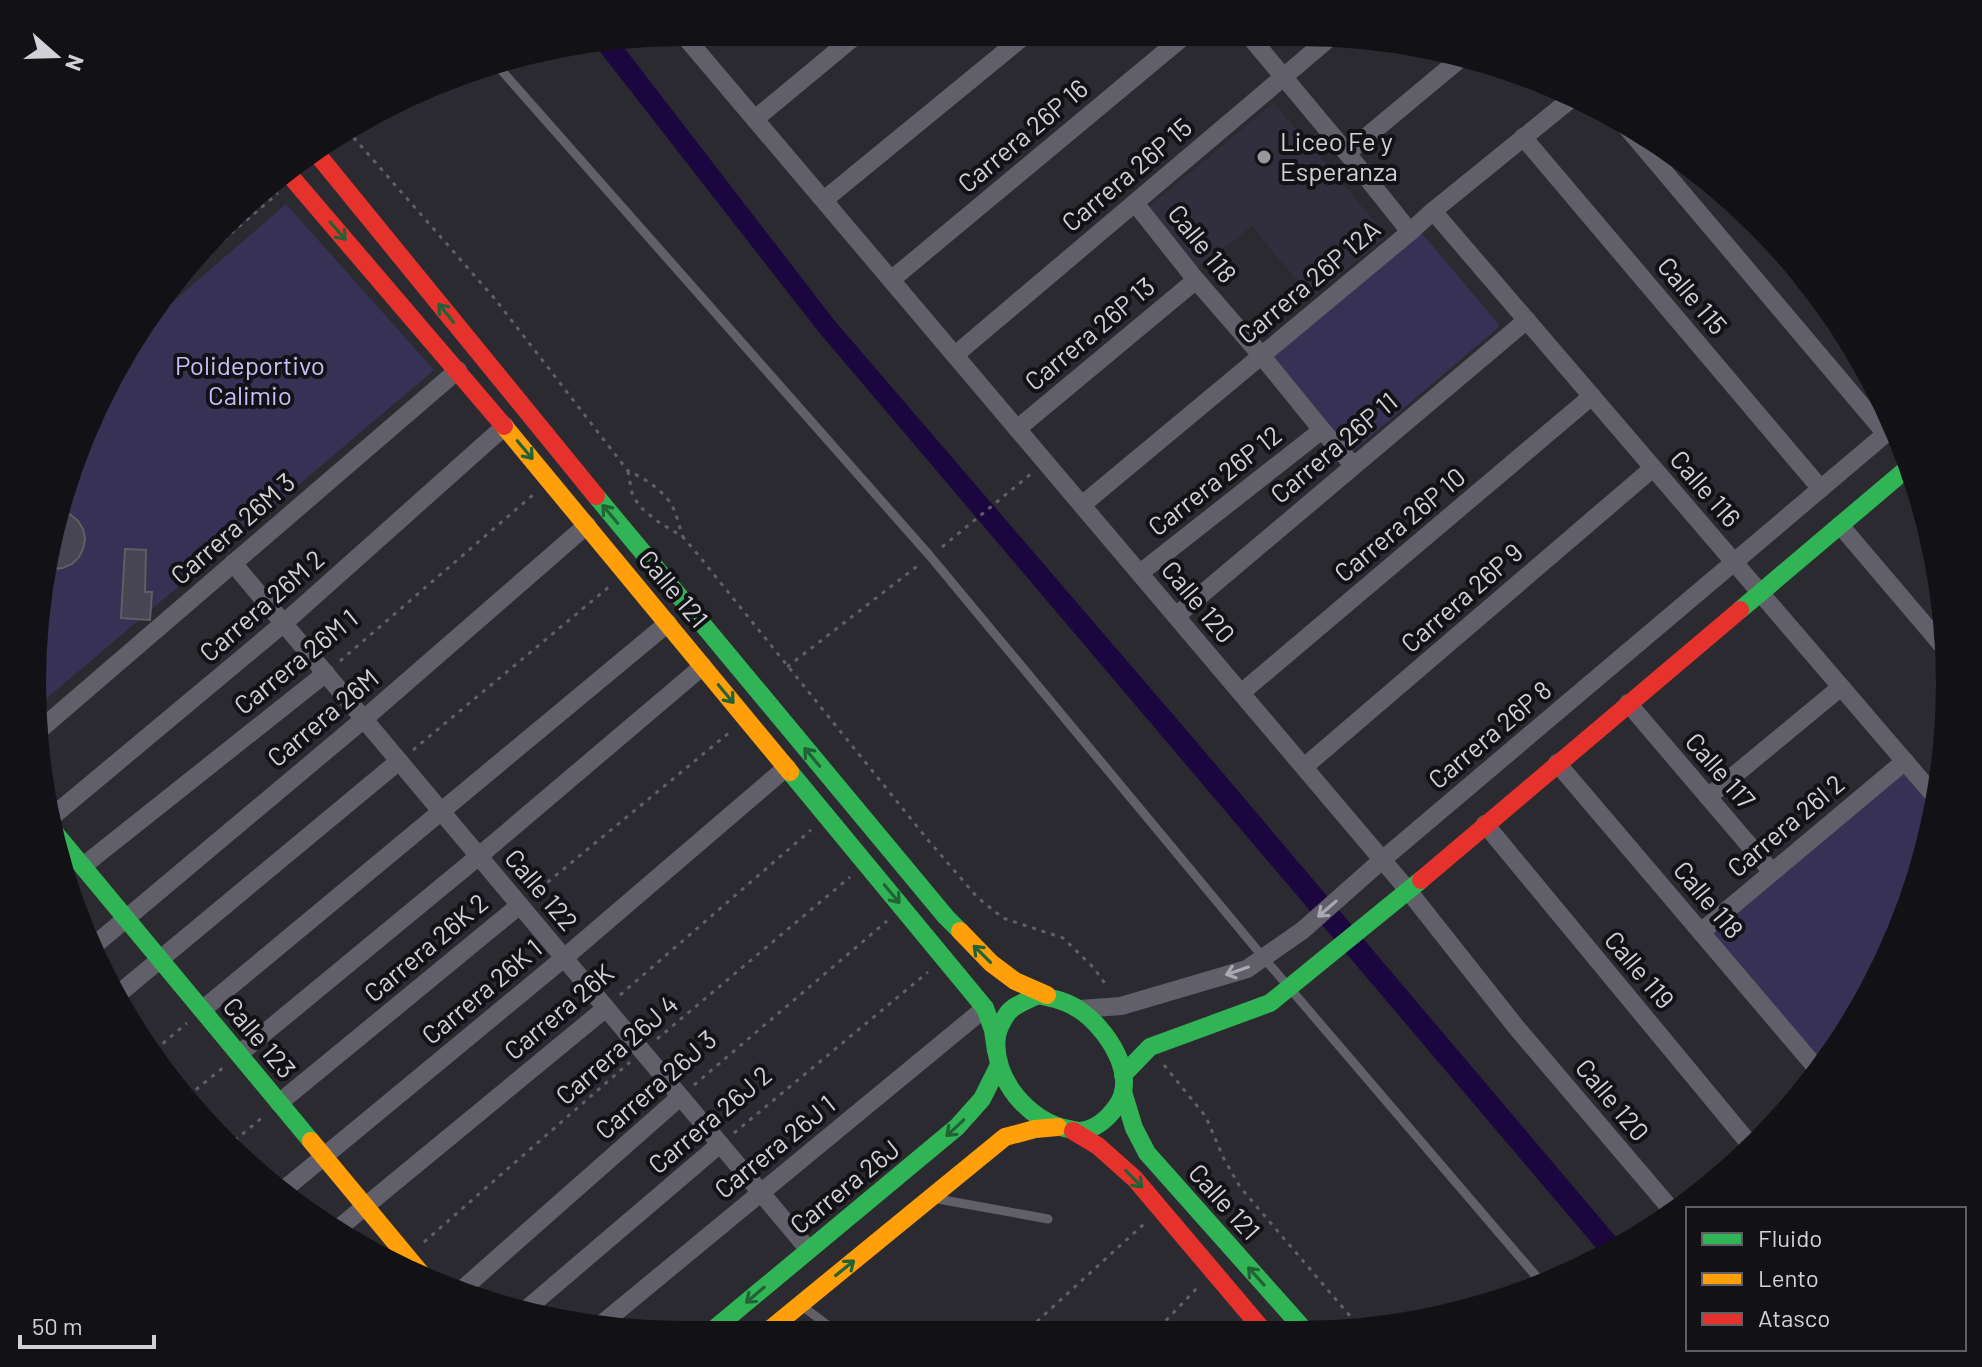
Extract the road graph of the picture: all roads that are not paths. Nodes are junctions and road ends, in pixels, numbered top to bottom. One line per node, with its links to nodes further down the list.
1 (694, 46): 11 (street, Calle 120)
2 (843, 46): 11 (street)
3 (1012, 46): 17 (street)
4 (1172, 46): 21 (street, Carrera 26P 16)
5 (1258, 46): 9 (street)
6 (1319, 47): 9 (street, Carrera 26P 15)
7 (1452, 65): 14 (street)
8 (504, 73): 75 (lane)
9 (1283, 77): 14 (street); 18 (street, Carrera 26P 15)
10 (1564, 105): 12 (street, Carrera 26P 12A)
11 (755, 119): 17 (street, Calle 120)
12 (1523, 137): 19 (street, Carrera 26P 12A); 36 (street, Calle 115)
13 (1645, 148): 28 (street)
14 (1347, 153): 20 (street)
15 (321, 159): 80 (main road, Calle 121, one-way to 15)
16 (293, 180): 26 (main road, Calle 121, one-way to 26)
17 (824, 200): 21 (street, Calle 120)
18 (1135, 203): 22 (street, Calle 118); 24 (street, Carrera 26P 15)
19 (1433, 211): 20 (street, Carrera 26P 12A); 23 (street, Calle 116)
20 (1410, 232): 25 (street, Carrera 26P 12A)
21 (891, 280): 24 (street, Calle 120)
22 (1196, 280): 25 (street, Calle 118); 30 (street, Carrera 26P 13)
23 (1527, 320): 27 (street, Calle 116); 33 (street, Carrera 26P 11)
24 (955, 355): 30 (street, Calle 120)
25 (1261, 355): 31 (street, Calle 118); 37 (street, Carrera 26P 12A)
26 (458, 370): 29 (main road, Calle 121); 41 (street, Carrera 26M 3)
27 (1592, 396): 34 (street, Calle 116); 51 (street, Carrera 26P 10)
28 (1874, 410)
29 (505, 426): 38 (main road, Calle 121, one-way to 38); 45 (street, Carrera 26M 2)
30 (1017, 429): 37 (street, Calle 120)
31 (1322, 430): 33 (street, Calle 118); 42 (street, Carrera 26P 12)
32 (1885, 435): 36 (street, Carrera 26P 8)
33 (1353, 465): 44 (street, Carrera 26P 11)
34 (1653, 468): 40 (street, Calle 116); 59 (street, Carrera 26P 9)
35 (1900, 474): 39 (main road)
36 (1821, 489): 40 (street, Carrera 26P 8)
37 (1082, 505): 42 (street, Calle 120)
38 (587, 525): 46 (main road, Calle 121); 53 (street, Carrera 26M)
39 (1840, 525): 43 (main road); 47 (street)
40 (1734, 562): 43 (street, Calle 116); 67 (street, Carrera 26P 8)
41 (233, 563): 45 (street, Calle 122); 54 (street, Carrera 26M 3)
42 (1140, 573): 44 (street, Calle 120)
43 (1760, 592): 50 (street, Calle 116); 52 (main road)
44 (1176, 616): 51 (street, Calle 120)
45 (284, 623): 49 (street, Calle 122); 62 (street, Carrera 26M 2)
46 (668, 623): 48 (main road, Calle 121); 63 (street)
47 (1934, 636)
48 (703, 666): 58 (main road, Calle 121, one-way to 58); 66 (street)
49 (326, 673): 53 (street, Calle 122); 68 (street, Carrera 26M 1)
50 (1841, 687): 56 (street, Calle 116); 61 (street)
51 (1241, 693): 59 (street, Calle 120)
52 (1628, 703): 57 (main road); 61 (street, Calle 117)
53 (364, 719): 55 (street, Calle 122); 72 (street, Carrera 26M)
54 (47, 724)
55 (399, 761): 63 (street, Calle 122); 77 (street)
56 (1905, 761): 60 (street, Calle 116); 69 (street, Carrera 26I 2)
57 (1557, 763): 64 (main road); 73 (street, Calle 118)
58 (787, 767): 76 (street, Carrera 26K 1); 82 (main road, Calle 121, one-way to 82)
59 (1304, 767): 67 (street, Calle 120)
60 (1927, 788)
61 (1708, 797): 69 (street, Calle 117)
62 (59, 811)
63 (442, 812): 66 (street, Calle 122); 84 (street)
64 (1485, 824): 70 (main road); 92 (street, Calle 119)
65 (68, 848): 68 (main road, Calle 123)
66 (479, 856): 71 (street, Calle 122); 85 (street)
67 (1382, 860): 70 (street, Calle 120); 75 (street, Carrera 26P 8, one-way to 75)
68 (83, 866): 72 (main road, Calle 123)
69 (1772, 872): 73 (street, Carrera 26I 2)
70 (1407, 889): 78 (main road); 98 (street, Calle 120)
71 (520, 905): 76 (street, Calle 122); 90 (street, Carrera 26K 2)
72 (126, 919): 74 (street, Carrera 26M); 77 (main road, Calle 123)
73 (1701, 932): 87 (street, Calle 118)
74 (101, 940)
75 (1263, 957): 78 (lane); 83 (street, Carrera 26P 8, one-way to 83)
76 (564, 958): 81 (street, Calle 122); 94 (street, Carrera 26K 1)
77 (160, 959): 79 (street); 84 (main road, Calle 123)
78 (1289, 987): 88 (main road); 104 (lane)
79 (124, 989)
80 (1047, 995): 83 (main road); 86 (main road)
81 (606, 1008): 89 (street, Calle 122); 99 (street, Carrera 26K)
82 (985, 1008): 86 (main road, Calle 121); 96 (street, Carrera 26J 1)
83 (1080, 1009): 88 (main road)
84 (202, 1010): 85 (main road, Calle 123)
85 (239, 1054): 90 (main road, Calle 123)
86 (997, 1058): 91 (main road); 102 (main road, Carrera 26J, one-way to 102)
87 (1811, 1062)
88 (1123, 1084): 91 (main road); 113 (main road, Calle 121, one-way to 88)
89 (680, 1097): 93 (street, Calle 122); 105 (street, Carrera 26J 3)
90 (279, 1103): 94 (main road, Calle 123)
91 (1066, 1129): 97 (main road); 112 (main road, Calle 121, one-way to 112)
92 (1745, 1138)
93 (720, 1144): 96 (street, Calle 122); 106 (street, Carrera 26J 2)
94 (324, 1157): 95 (street, Carrera 26K 1); 99 (main road, Calle 123)
95 (290, 1185)
96 (760, 1192): 102 (street, Calle 122); 108 (street, Carrera 26J 1)
97 (930, 1197): 100 (lane); 107 (main road, one-way to 97)
98 (1667, 1204)
99 (365, 1206): 101 (street, Carrera 26K); 103 (main road, Calle 123)
100 (1048, 1219)
101 (344, 1223)
102 (809, 1250): 109 (main road, Carrera 26J, one-way to 109)
103 (407, 1257)
104 (1535, 1275)
105 (469, 1283)
106 (534, 1303)
107 (800, 1305): 110 (main road); 111 (lane)
108 (610, 1317)
109 (724, 1321)
110 (780, 1321)
111 (822, 1321)
112 (1254, 1321)
113 (1296, 1321)

